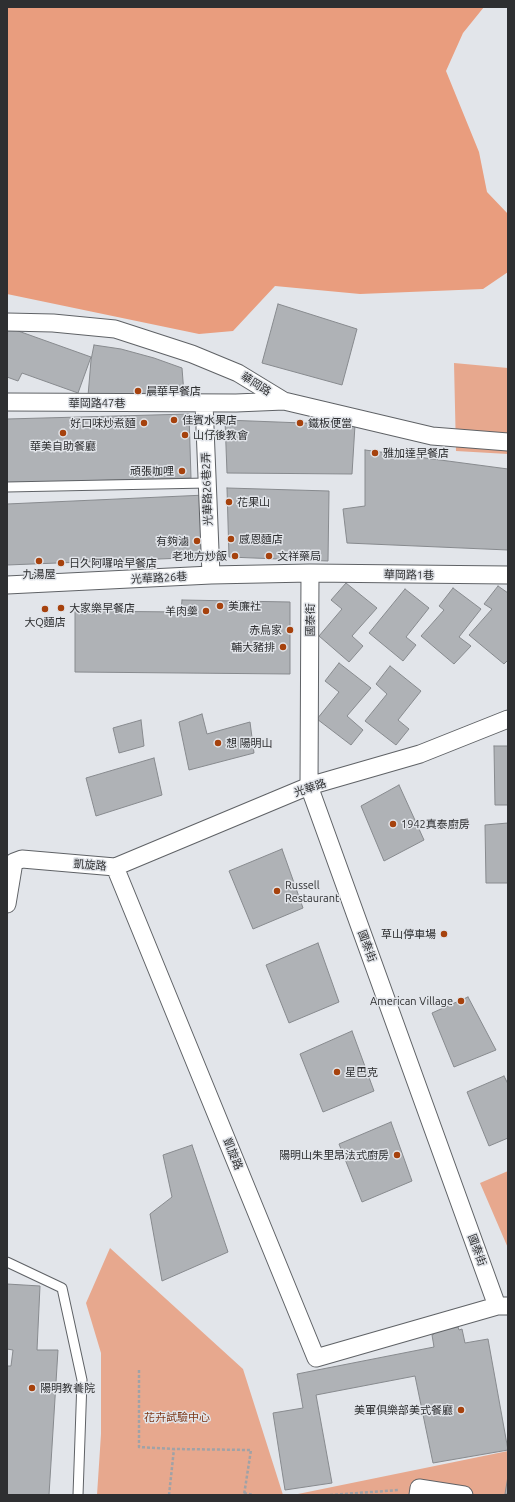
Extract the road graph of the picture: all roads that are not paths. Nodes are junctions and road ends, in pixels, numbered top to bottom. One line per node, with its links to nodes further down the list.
1 (7, 322): 2 (street, 華岡路)
2 (284, 401): 4 (street, 華岡路47巷); 5 (street, 華岡路)
3 (7, 402): 4 (street, 華岡路47巷)
4 (204, 403): 6 (street, 光華路26巷2弄)
5 (508, 442)
6 (207, 483): 7 (lane); 9 (street, 光華路26巷2弄)
7 (7, 487)
8 (310, 573): 9 (street, 光華路26巷); 10 (street, 華岡路1巷); 13 (street, 國泰街)
9 (211, 575): 11 (street, 光華路26巷)
10 (508, 575)
11 (7, 585)
12 (508, 719): 13 (street, 光華路)
13 (309, 786): 15 (street, 光華路); 18 (street, 國泰街)
14 (11, 861): 15 (street, 凱旋路); 16 (street)
15 (115, 867): 18 (street, 凱旋路)
16 (7, 904)
17 (7, 1262): 20 (lane)
18 (503, 1306)
19 (419, 1492): 21 (street)
20 (78, 1495)
21 (464, 1495)

